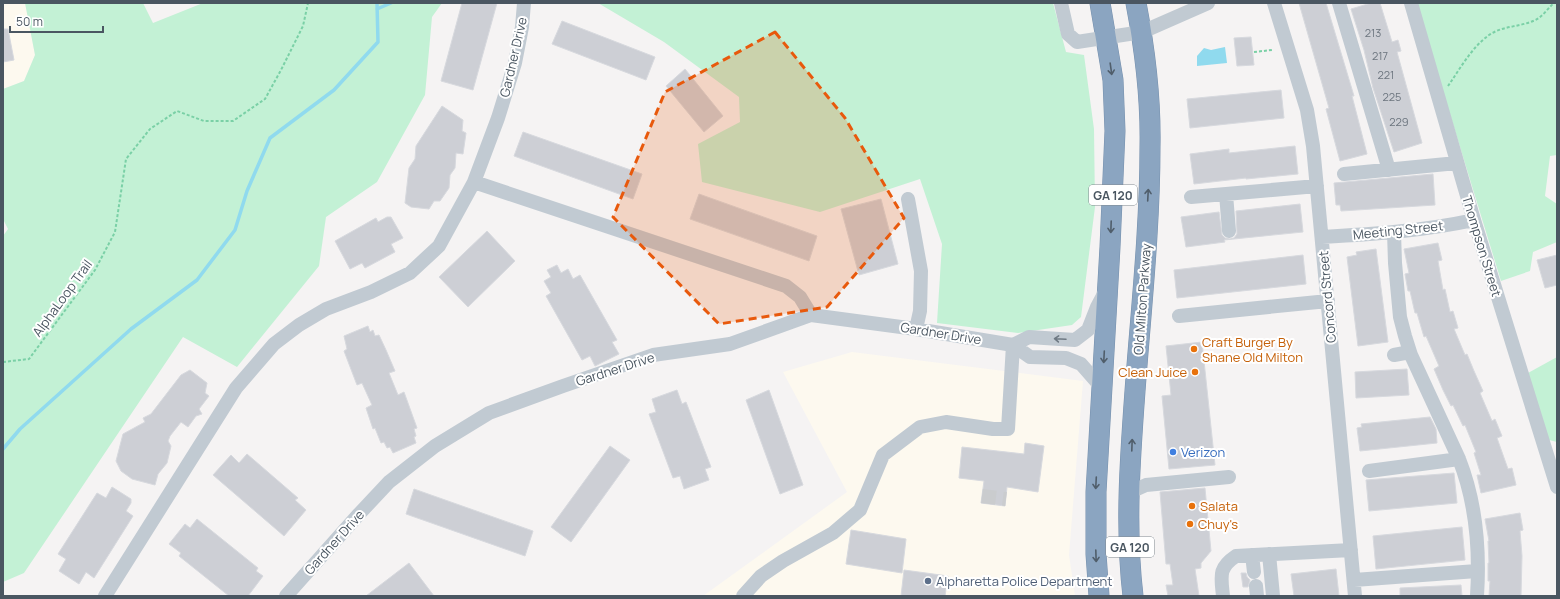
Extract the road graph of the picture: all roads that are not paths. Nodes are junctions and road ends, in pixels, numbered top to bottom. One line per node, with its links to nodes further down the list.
1 (524, 3): 14 (street, Gardner Drive)
2 (1061, 3): 10 (street)
3 (1100, 3): 10 (highway, GA 120)
4 (1136, 3): 9 (highway, Old Milton Parkway / GA 120)
5 (1208, 3): 9 (street)
6 (1274, 3): 15 (street, Concord Street)
7 (1339, 3): 12 (street)
8 (1411, 3): 11 (street, Thompson Street)
9 (1142, 32): 10 (street); 33 (highway, Old Milton Parkway / GA 120, one-way to 9)
10 (1107, 38): 23 (highway, GA 120, one-way to 23)
11 (1457, 163): 12 (street); 19 (street, Thompson Street)
12 (1389, 170): 13 (street)
13 (1344, 174)
14 (474, 182): 25 (street); 45 (street, Gardner Drive)
15 (1317, 186): 16 (street); 22 (street, Concord Street)
16 (1226, 194): 17 (street); 20 (street)
17 (1191, 197)
18 (908, 199): 27 (street)
19 (1474, 220): 21 (street, Meeting Street); 37 (street, Thompson Street)
20 (1229, 231)
21 (1394, 232): 22 (street, Meeting Street); 29 (street)
22 (1322, 237): 24 (street, Concord Street)
23 (1108, 284): 28 (street, Gardner Drive, one-way to 28); 31 (highway, GA 120, one-way to 31)
24 (1328, 301): 26 (street); 39 (street, Concord Street)
25 (811, 315): 27 (street, Gardner Drive); 46 (street, Gardner Drive)
26 (1179, 316)
27 (916, 329): 28 (street, Gardner Drive)
28 (1013, 345): 31 (street, Gardner Drive); 47 (street)
29 (1410, 352): 30 (street); 32 (street)
30 (1394, 355)
31 (1102, 388): 48 (highway, GA 120, one-way to 48)
32 (1459, 459): 34 (street); 42 (street)
33 (1131, 466): 36 (street); 38 (highway, Old Milton Parkway / GA 120)
34 (1370, 471)
35 (1229, 477): 36 (street)
36 (1146, 485): 38 (street)
37 (1557, 487)
38 (1129, 498): 49 (highway, Old Milton Parkway / GA 120)
39 (1351, 550): 40 (street); 44 (street, Concord Street)
40 (1270, 554): 41 (street); 51 (street)
41 (1252, 555): 43 (street); 50 (street)
42 (1478, 571): 44 (street); 53 (street)
43 (1254, 572)
44 (1354, 580): 52 (street, Concord Street)
45 (105, 596)
46 (286, 596)
47 (743, 596)
48 (1099, 596)
49 (1133, 596)
50 (1223, 596)
51 (1273, 596)
52 (1355, 596)
53 (1477, 596)

